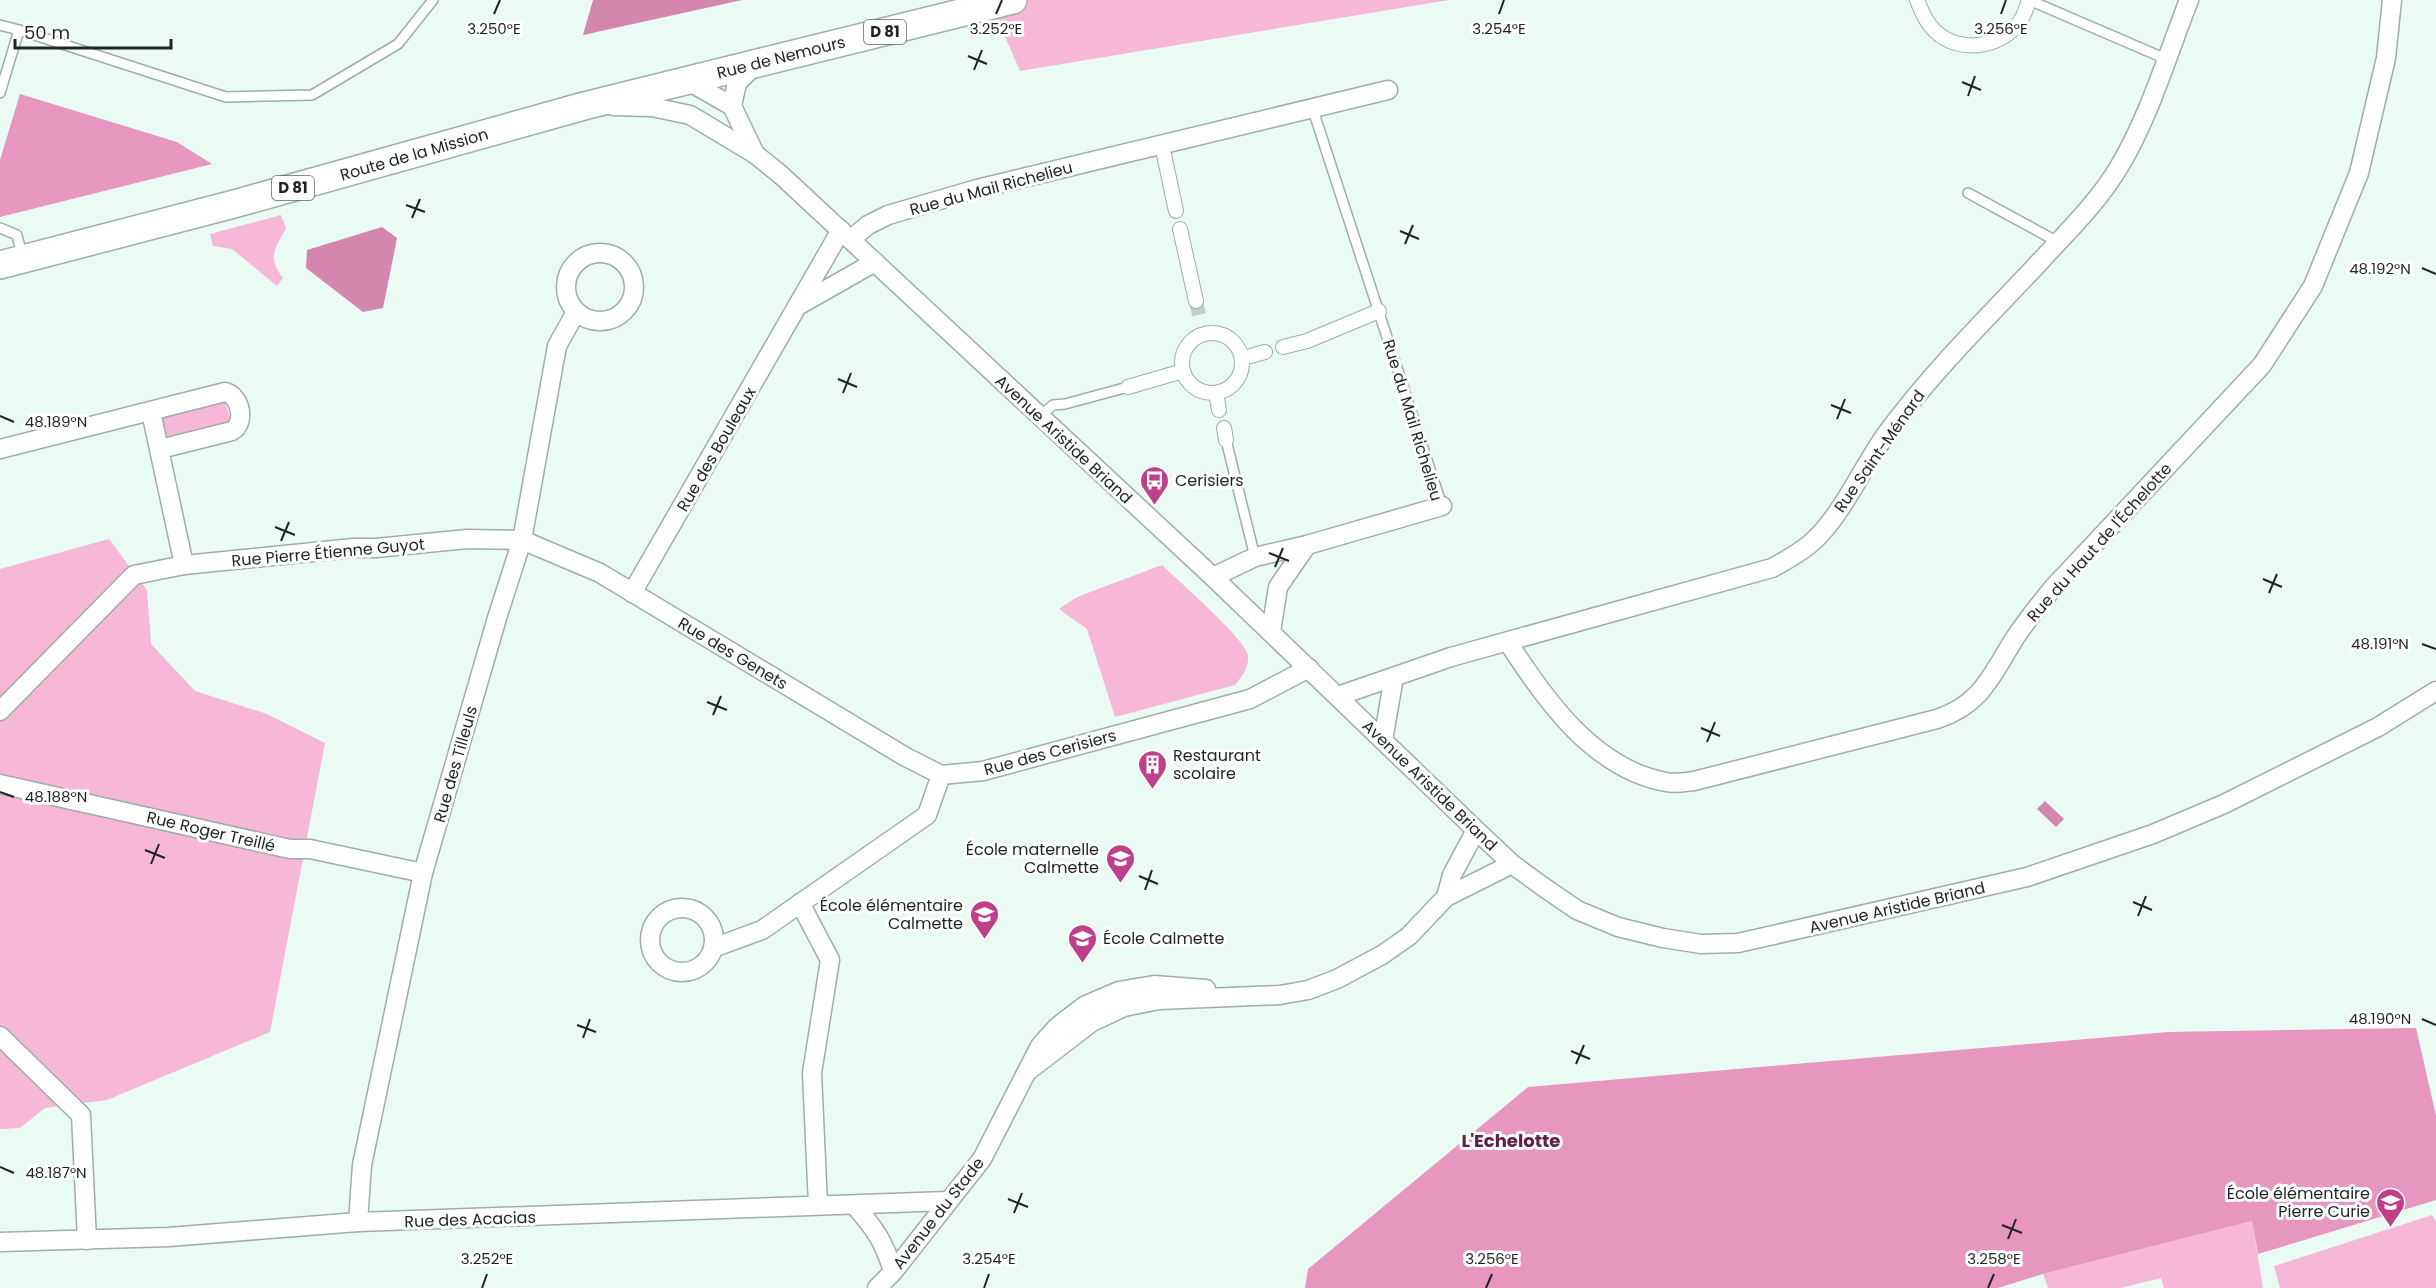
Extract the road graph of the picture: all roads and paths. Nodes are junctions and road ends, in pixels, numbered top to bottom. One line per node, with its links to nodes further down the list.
1 (433, 0): 8 (lane)
2 (1917, 0): 3 (street)
3 (2029, 0): 9 (lane)
4 (2189, 0): 9 (street, Rue Saint-Ménard)
5 (2392, 0): 54 (street, Rue du Haut de l'Échelotte)
6 (1002, 1): 10 (main road, Rue de Nemours / D 81)
7 (0, 25): 8 (lane)
8 (19, 30): 13 (lane)
9 (2166, 59): 25 (street, Rue Saint-Ménard)
10 (756, 64): 11 (main road, Rue de Nemours / D 81); 15 (street)
11 (688, 81): 14 (main road, Rue de Nemours / D 81); 15 (street); 17 (street)
12 (1388, 90): 16 (street, Rue du Mail Richelieu)
13 (0, 93)
14 (584, 106): 17 (street, Avenue Aristide Briand); 26 (main road, Route de la Mission / D 81)
15 (732, 106): 19 (street)
16 (1312, 107): 18 (street, Rue du Mail Richelieu); 30 (lane, Rue du Mail Richelieu)
17 (690, 115): 19 (street, Avenue Aristide Briand)
18 (1162, 146): 21 (street); 24 (street, Rue du Mail Richelieu)
19 (755, 153): 24 (street, Avenue Aristide Briand)
20 (1968, 193): 25 (lane)
21 (1176, 211)
22 (0, 228): 26 (lane)
23 (1180, 229): 28 (street)
24 (846, 235): 27 (street, Avenue Aristide Briand); 29 (street, Rue des Bouleaux)
25 (2058, 242): 54 (street, Rue Saint-Ménard)
26 (11, 262)
27 (875, 262): 29 (street); 42 (street, Avenue Aristide Briand)
28 (1196, 301)
29 (799, 304): 52 (street, Rue des Bouleaux)
30 (1379, 310): 34 (street); 46 (lane, Rue du Mail Richelieu)
31 (576, 312): 47 (street, Rue des Tilleuls)
32 (1200, 319): 33 (street)
33 (1203, 334): 36 (street); 37 (street)
34 (1283, 347)
35 (1265, 352): 36 (street)
36 (1243, 358): 39 (street)
37 (1183, 371): 38 (street); 39 (street)
38 (1128, 387): 42 (lane)
39 (1216, 393): 40 (street)
40 (1220, 410)
41 (151, 412): 44 (street); 45 (street); 45 (street)
42 (1039, 417): 51 (street, Avenue Aristide Briand)
43 (1225, 434): 49 (lane)
44 (0, 449)
45 (160, 449): 50 (street)
46 (1442, 506): 48 (street, Rue du Mail Richelieu)
47 (522, 540): 50 (street, Rue Pierre Étienne Guyot); 52 (street, Rue des Genets); 65 (street, Rue des Tilleuls)
48 (1308, 545): 49 (street, Rue du Mail Richelieu); 53 (street)
49 (1255, 557): 51 (street, Rue du Mail Richelieu)
50 (184, 565): 59 (street, Rue Pierre Étienne Guyot)
51 (1213, 577): 53 (street, Avenue Aristide Briand)
52 (632, 593): 61 (street, Rue des Genets)
53 (1271, 632): 55 (street, Avenue Aristide Briand)
54 (1508, 642): 56 (street, Rue Saint-Ménard)
55 (1309, 669): 58 (street, Avenue Aristide Briand); 61 (street, Rue des Cerisiers)
56 (1394, 677): 58 (street, Rue Saint-Ménard); 60 (street)
57 (2436, 690): 64 (street, Avenue Aristide Briand)
58 (1338, 696): 60 (street, Avenue Aristide Briand)
59 (0, 711)
60 (1383, 740): 63 (street, Avenue Aristide Briand)
61 (941, 774): 67 (street)
62 (0, 784): 65 (street, Rue Roger Treillé)
63 (1476, 830): 64 (street, Avenue Aristide Briand); 66 (street, Avenue du Stade)
64 (1512, 864): 66 (street, Avenue du Stade)
65 (423, 873): 73 (street, Rue des Tilleuls)
66 (1446, 897): 70 (street, Avenue du Stade)
67 (800, 903): 68 (street); 71 (street)
68 (713, 948)
69 (0, 1036): 74 (street)
70 (948, 1201): 72 (street, Rue des Acacias); 76 (street, Avenue du Stade)
71 (818, 1205): 72 (street, Rue des Acacias); 73 (street, Rue des Acacias)
72 (854, 1205): 76 (street)
73 (358, 1222): 74 (street, Rue des Acacias)
74 (87, 1240): 75 (street, Rue des Acacias)
75 (0, 1242)
76 (893, 1272): 77 (street, Avenue du Stade)
77 (878, 1288)

